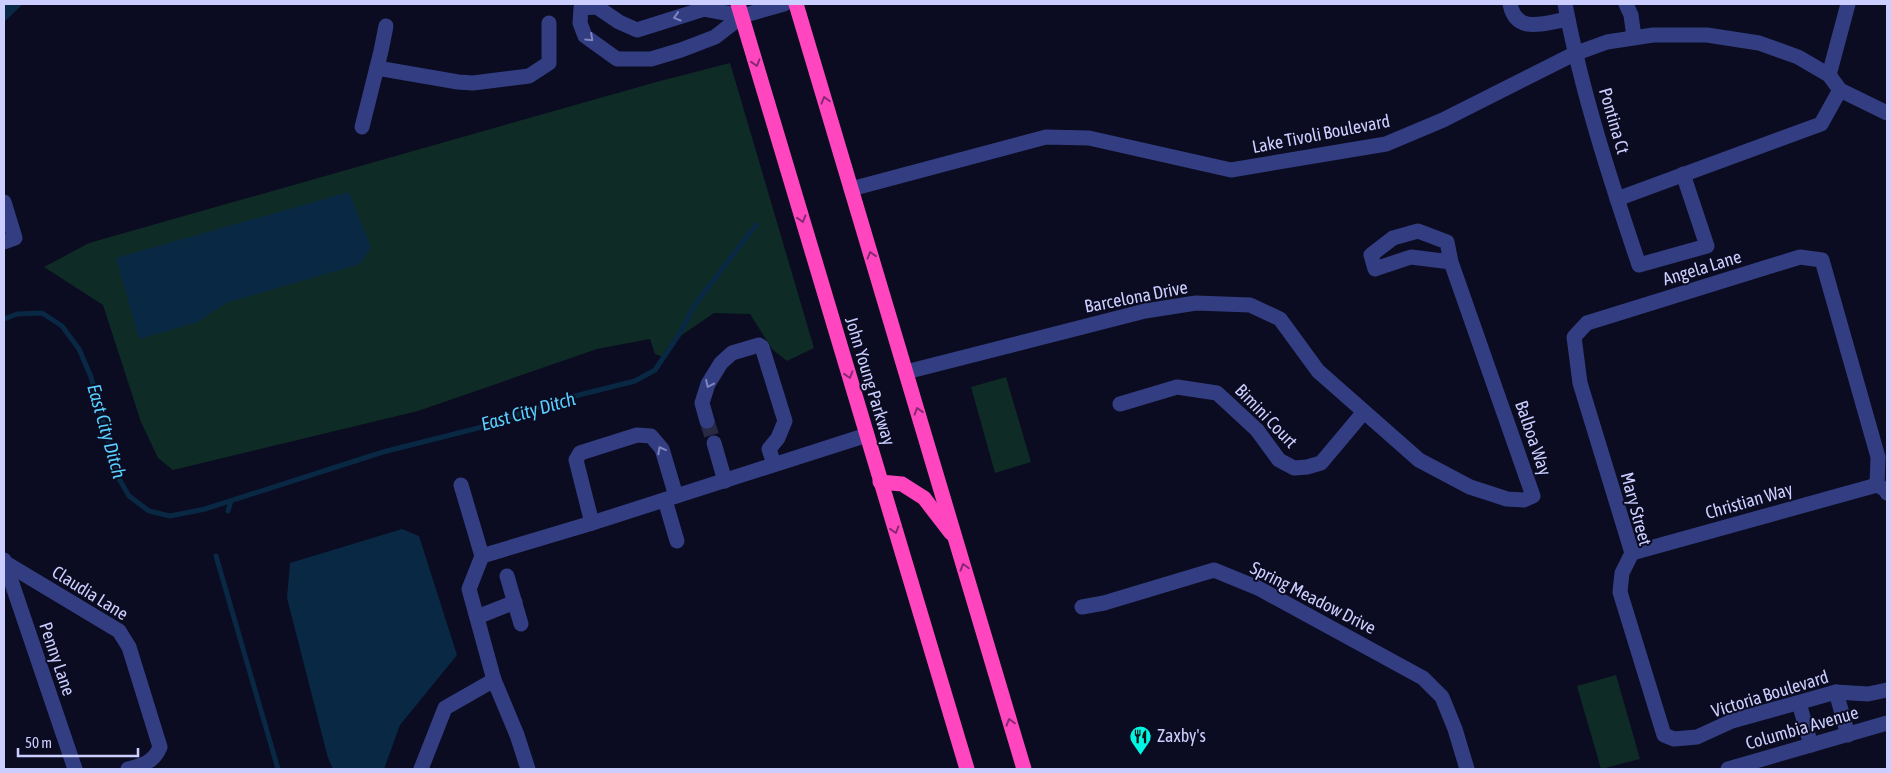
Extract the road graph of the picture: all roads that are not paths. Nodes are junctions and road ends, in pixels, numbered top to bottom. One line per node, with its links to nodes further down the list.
1 (784, 4): 7 (street)
2 (796, 4): 19 (highway, John Young Parkway, one-way to 2)
3 (1510, 4): 8 (street)
4 (1565, 4): 8 (street, Pontina Ct)
5 (1626, 4): 11 (street)
6 (1848, 4): 14 (street)
7 (740, 10): 7 (street, one-way to 7); 29 (highway, John Young Parkway, one-way to 29)
8 (1568, 20): 12 (street, Pontina Ct)
9 (549, 23): 13 (street)
10 (386, 26): 13 (street)
11 (1634, 37): 12 (street, Lake Tivoli Boulevard); 14 (street, Lake Tivoli Boulevard)
12 (1574, 54): 19 (street, Lake Tivoli Boulevard); 20 (street, Pontina Ct)
13 (377, 68): 17 (street)
14 (1829, 75): 15 (street, Lake Tivoli Boulevard)
15 (1840, 90): 16 (street, Lake Tivoli Boulevard); 18 (street)
16 (1887, 112)
17 (362, 127)
18 (1683, 174): 20 (street); 20 (street, Pontina Ct)
19 (851, 189): 25 (highway, John Young Parkway, one-way to 19)
20 (1617, 199)
21 (4, 202): 22 (street)
22 (4, 242)
23 (1451, 262): 23 (street); 27 (street, Balboa Way)
24 (1587, 323): 35 (street, Angela Lane); 40 (street, Mary Street)
25 (906, 372): 27 (street, Barcelona Drive); 38 (highway, John Young Parkway, one-way to 25)
26 (1120, 404): 27 (street, Bimini Court)
27 (1363, 413)
28 (707, 420): 31 (street, one-way to 28)
29 (867, 435): 31 (street); 33 (highway, John Young Parkway)
30 (714, 443): 32 (street)
31 (774, 464): 32 (street)
32 (724, 480): 36 (street)
33 (880, 482): 38 (highway); 60 (highway, John Young Parkway, one-way to 60)
34 (461, 485): 41 (street)
35 (1882, 489): 40 (street, Christian Way)
36 (670, 498): 37 (street); 37 (street, one-way to 37); 39 (street)
37 (592, 523): 41 (street)
38 (956, 540): 61 (highway, John Young Parkway, one-way to 38)
39 (677, 541)
40 (1632, 553): 54 (street, Mary Street)
41 (482, 556): 46 (street)
42 (4, 561): 56 (street, Penny Lane); 57 (street, Claudia Lane)
43 (507, 576): 44 (street)
44 (515, 602): 46 (street); 47 (street)
45 (1082, 607): 62 (street, Spring Meadow Drive)
46 (477, 617): 48 (street)
47 (521, 624)
48 (494, 680): 58 (street); 59 (street)
49 (1887, 690): 50 (street, Victoria Boulevard)
50 (1836, 692): 51 (street, Victoria Boulevard); 53 (street)
51 (1799, 703): 54 (street, Victoria Boulevard); 55 (street)
52 (1887, 723): 53 (street, Columbia Avenue)
53 (1848, 734): 55 (street, Columbia Avenue)
54 (1665, 735)
55 (1811, 745): 63 (street, Columbia Avenue)
56 (75, 769)
57 (128, 769)
58 (422, 769)
59 (528, 769)
60 (967, 769)
61 (1024, 769)
62 (1467, 769)
63 (1728, 769)

